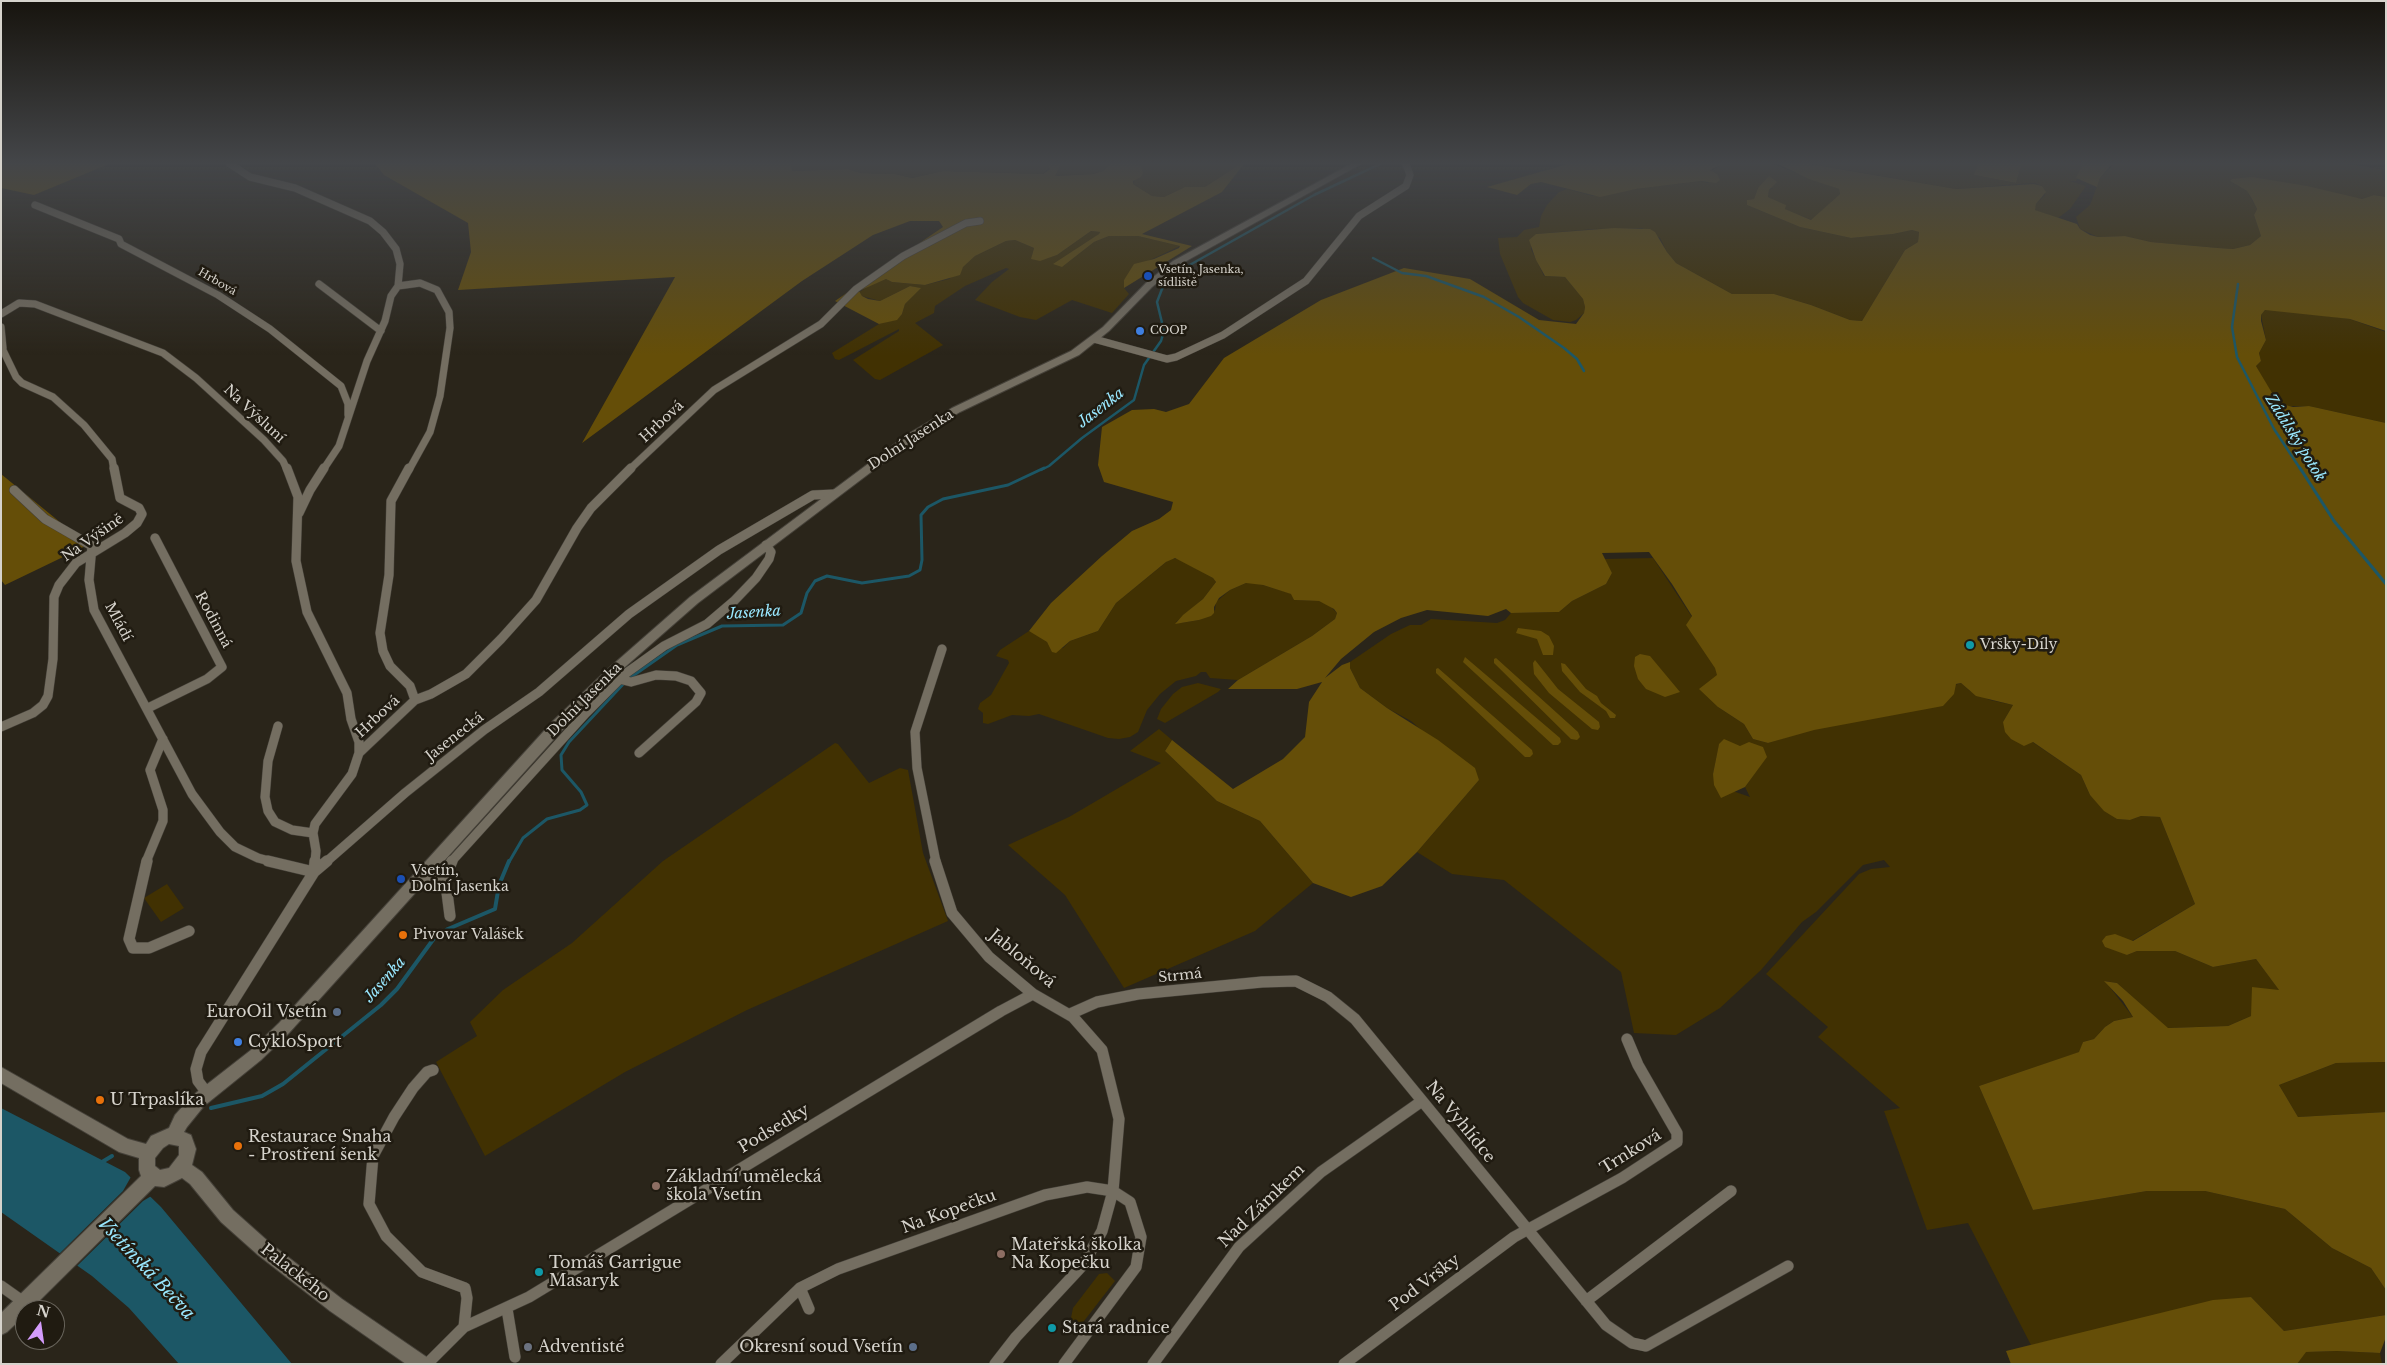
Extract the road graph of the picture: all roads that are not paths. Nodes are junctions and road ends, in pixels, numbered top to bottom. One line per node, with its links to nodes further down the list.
1 (91, 228): 14 (street, Hrbová)
2 (379, 228): 7 (street, Hrbová)
3 (957, 228): 23 (street, Hrbová)
4 (1240, 228): 12 (street, Dolní Jasenka)
5 (1349, 228): 12 (street)
6 (319, 284): 11 (street)
7 (398, 286): 8 (street); 11 (street, Hrbová)
8 (449, 312): 23 (street, Hrbová)
9 (1, 314): 17 (street, Na Výsluní)
10 (1, 327): 13 (street)
11 (381, 331): 14 (street, Hrbová)
12 (1094, 339): 16 (street, Dolní Jasenka)
13 (2, 347): 20 (street, Na Výšině)
14 (348, 422): 17 (street, Hrbová)
15 (14, 490): 20 (street)
16 (834, 494): 19 (street, Dolní Jasenka); 31 (street, Jasenecká)
17 (298, 513): 28 (street, Na Výsluní)
18 (155, 538): 24 (street, Rodinná)
19 (766, 545): 22 (street, Dolní Jasenka); 32 (street, Dolní Jasenka)
20 (93, 553): 24 (street, Mládí); 26 (street, Na Výšině)
21 (942, 649): 37 (street, Jabloňová)
22 (624, 680): 29 (street, Dolní Jasenka); 33 (street, Dolní Jasenka)
23 (414, 700): 28 (street, Hrbová)
24 (148, 708): 27 (street, Mládí)
25 (278, 726): 30 (street)
26 (1, 728)
27 (163, 739): 31 (street, Mládí); 35 (street)
28 (358, 753): 30 (street, Na Výsluní)
29 (639, 753)
30 (313, 833): 31 (street, Na Výsluní)
31 (314, 872): 42 (street, Jasenecká)
32 (422, 875): 33 (street); 42 (street, Dolní Jasenka)
33 (445, 877): 34 (street)
34 (450, 916)
35 (189, 931)
36 (1296, 981): 38 (street, Strmá); 43 (street, Na Vyhlídce)
37 (1033, 994): 38 (street, Jabloňová); 57 (street, Podsedky)
38 (1070, 1014): 48 (street, Jabloňová)
39 (1628, 1039): 50 (street, Trnková)
40 (433, 1070): 61 (street)
41 (1, 1074): 45 (street)
42 (207, 1093): 44 (street, Dolní Jasenka)
43 (1422, 1101): 50 (street, Na Vyhlídce); 68 (street, Nad Zámkem)
44 (173, 1136): 45 (street); 46 (street)
45 (149, 1153): 47 (street)
46 (181, 1168): 47 (street); 63 (street, Palackého)
47 (150, 1180): 55 (street)
48 (1113, 1191): 53 (street, Na Kopečku); 66 (street, Jabloňová); 67 (street)
49 (1731, 1191): 56 (street)
50 (1527, 1230): 56 (street, Na Vyhlídce); 69 (street, Pod Vršky)
51 (1788, 1266): 56 (street, Na Vyhlídce)
52 (1, 1286): 54 (street)
53 (800, 1288): 58 (street); 65 (street, Na Kopečku)
54 (22, 1300)
55 (27, 1300)
56 (1586, 1301)
57 (507, 1309): 61 (street, Podsedky); 62 (street)
58 (809, 1309)
59 (15, 1312): 60 (street)
60 (1, 1326)
61 (464, 1327): 64 (street, Podsedky)
62 (514, 1357)
63 (422, 1364)
64 (427, 1364)
65 (721, 1364)
66 (995, 1364)
67 (1064, 1364)
68 (1153, 1364)
69 (1344, 1364)

